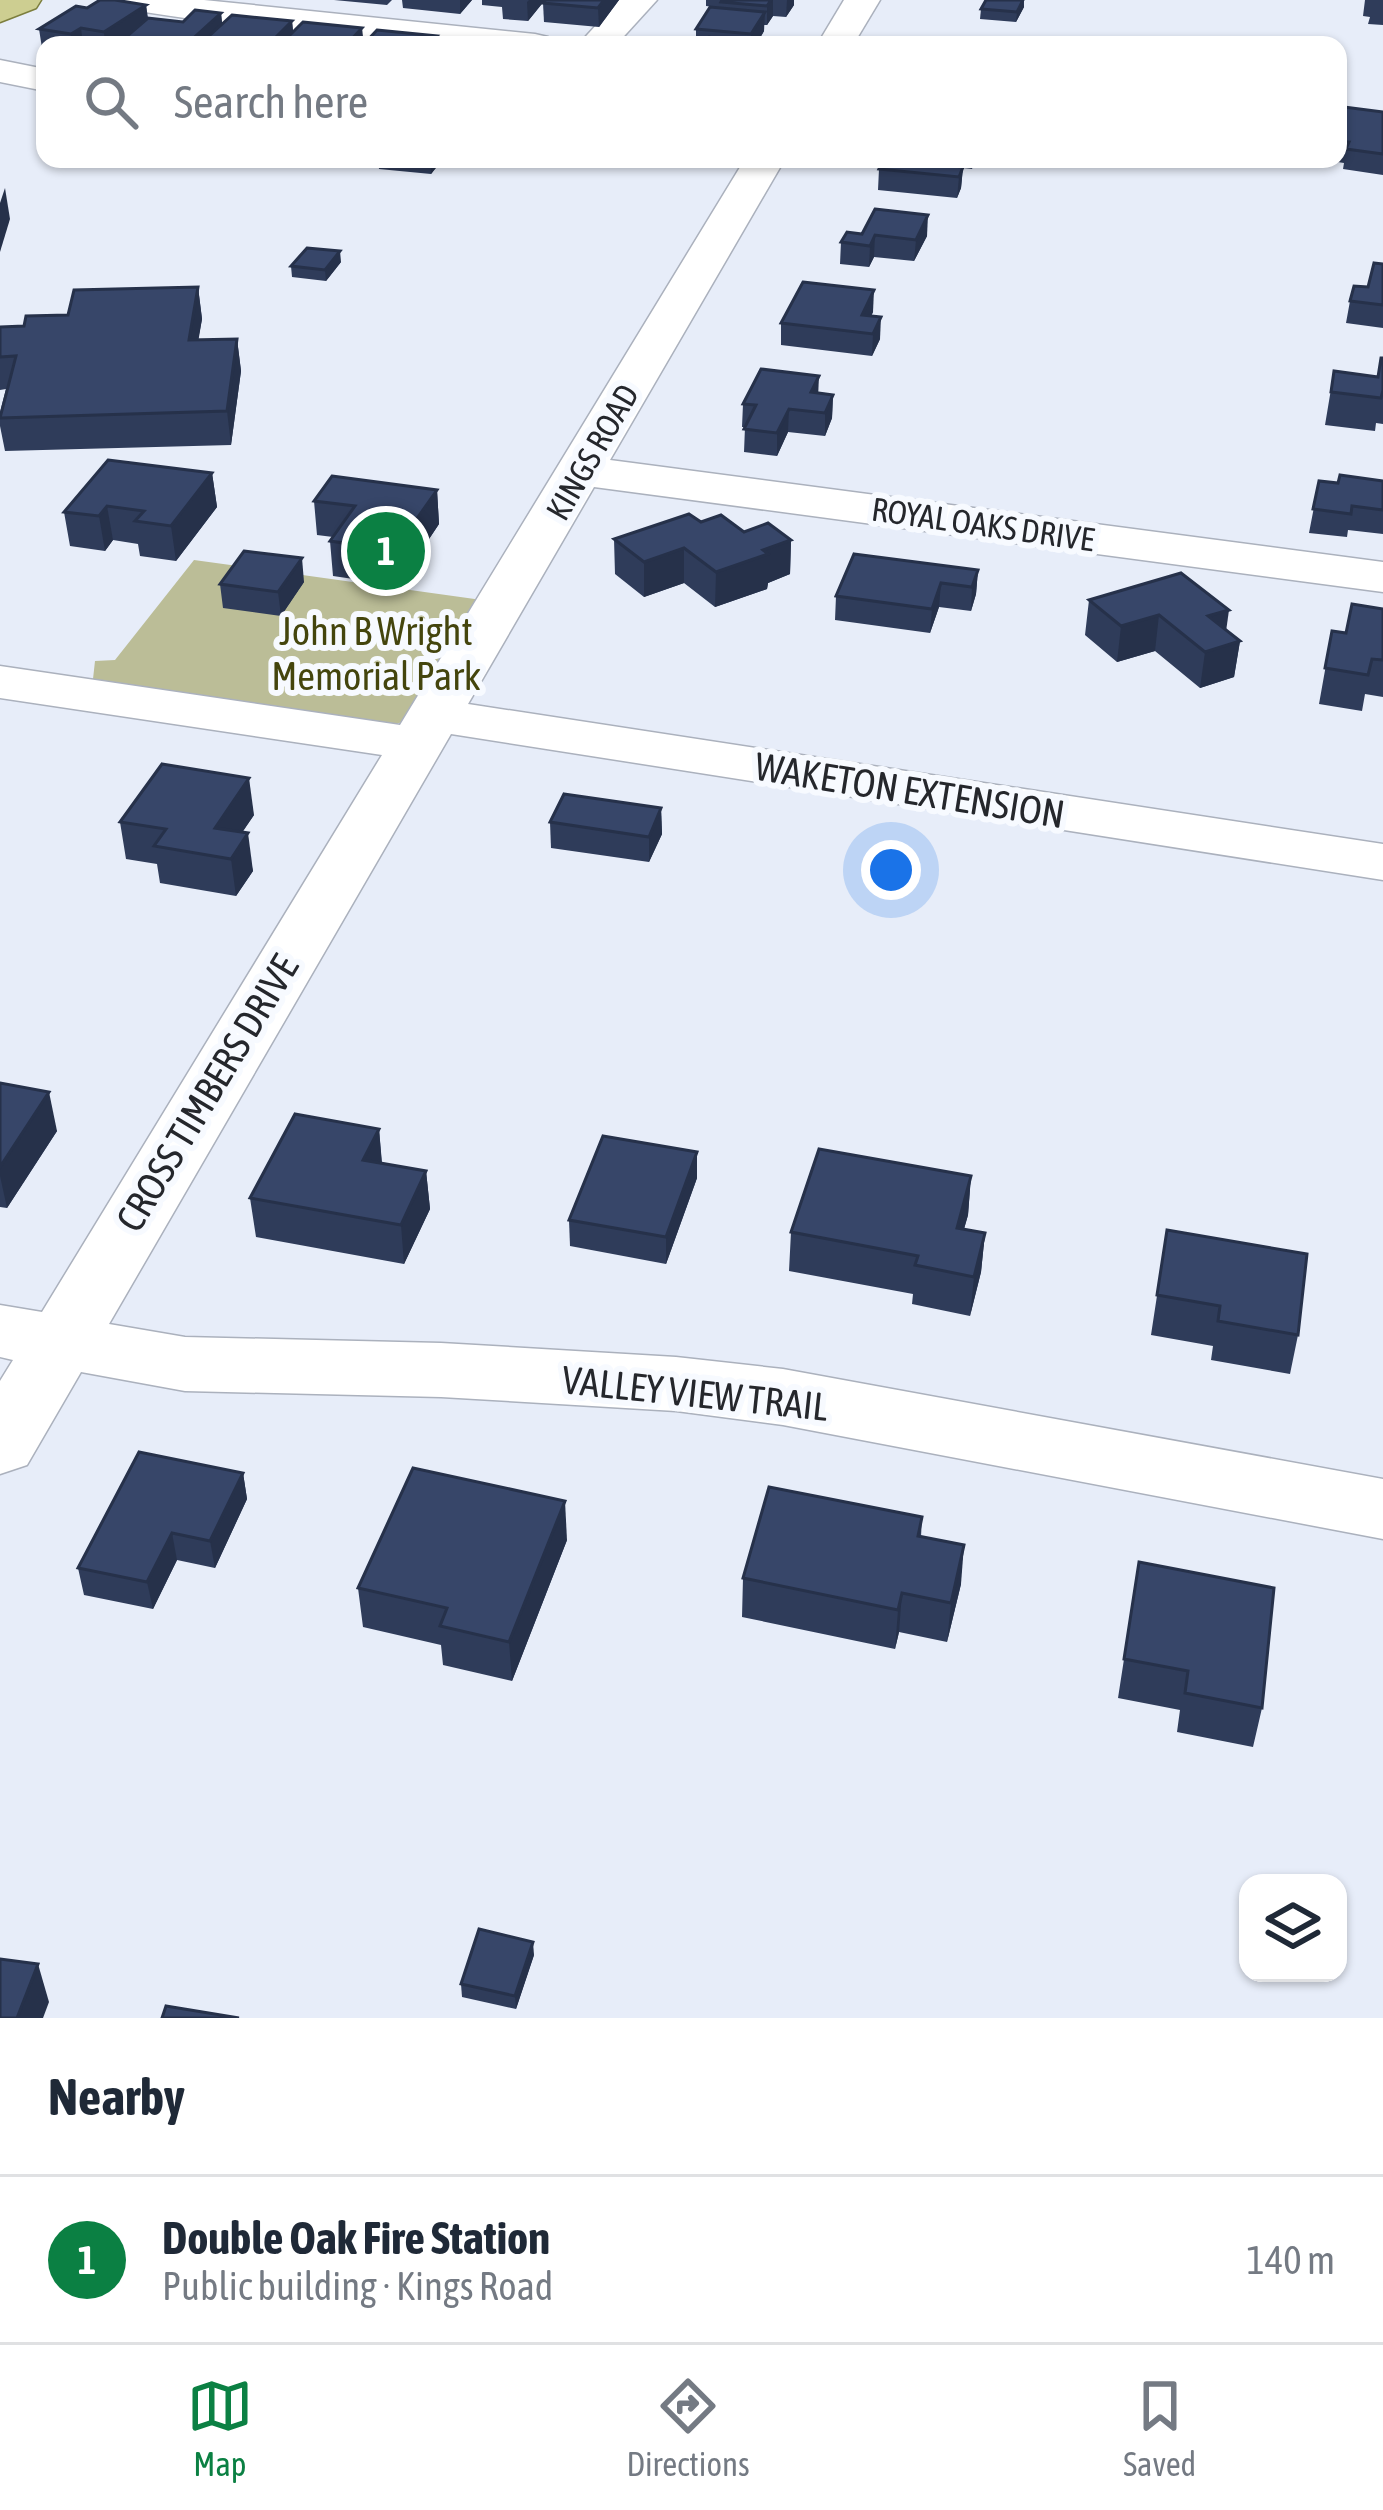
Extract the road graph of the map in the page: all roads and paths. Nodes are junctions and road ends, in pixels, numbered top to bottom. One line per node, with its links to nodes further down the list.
1 (23, 0): 5 (main road)
2 (138, 0): 6 (street)
3 (639, 0): 7 (street)
4 (862, 0): 8 (street)
5 (0, 11)
6 (446, 36)
7 (605, 36)
8 (840, 36)
9 (0, 71): 10 (street)
10 (36, 78)
11 (748, 168): 12 (street, KINGS ROAD)
12 (582, 471): 13 (street, ROYAL OAKS DRIVE); 15 (street, KINGS ROAD)
13 (1383, 578)
14 (0, 682): 15 (street, WAKETON EXTENSION)
15 (427, 730): 16 (street, WAKETON EXTENSION); 17 (street, CROSS TIMBERS DRIVE)
16 (1383, 862)
17 (30, 1336): 18 (street, CROSS TIMBERS DRIVE); 19 (street, VALLEY VIEW TRAIL)
18 (0, 1445)
19 (1383, 1509)

